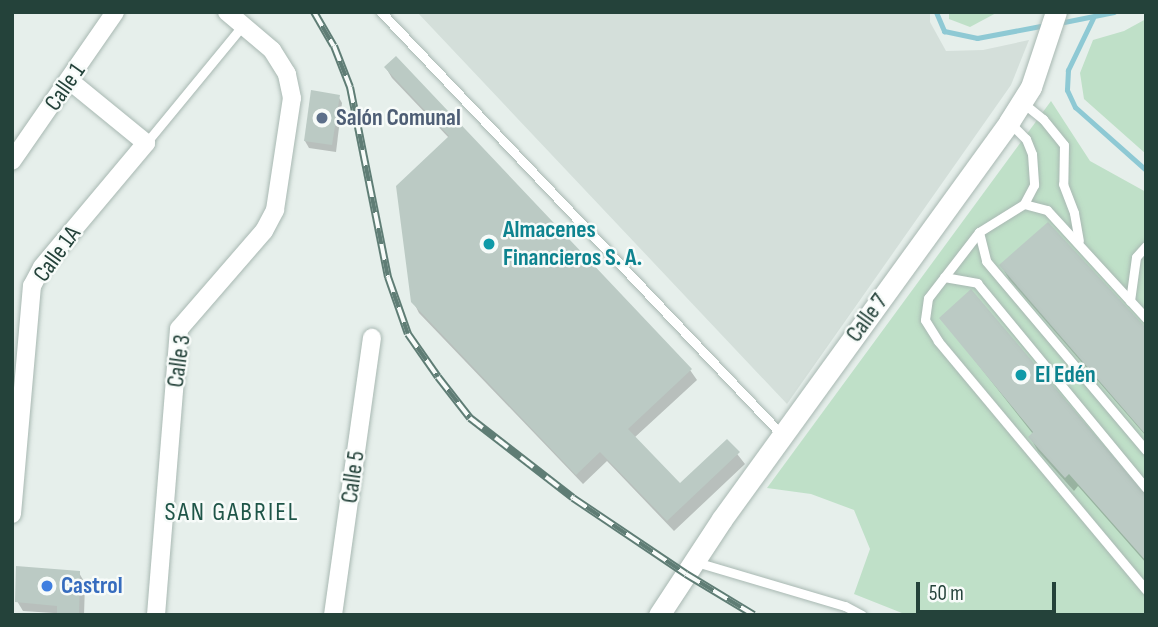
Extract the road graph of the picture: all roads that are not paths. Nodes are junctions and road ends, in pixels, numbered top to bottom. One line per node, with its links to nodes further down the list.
1 (116, 12): 6 (street, Calle 1)
2 (227, 12): 5 (street)
3 (381, 12): 19 (lane)
4 (1056, 12): 7 (street, Calle 7)
5 (243, 25): 9 (lane); 25 (street, Calle 3)
6 (70, 81): 9 (street); 10 (street, Calle 1)
7 (1022, 102): 8 (street, Calle 7); 13 (lane)
8 (1009, 122): 11 (lane); 19 (street, Calle 7)
9 (146, 144): 22 (street, Calle 1A)
10 (12, 161)
11 (1024, 204): 12 (lane); 13 (lane)
12 (979, 232): 15 (lane); 20 (lane)
13 (1079, 242): 16 (lane)
14 (1146, 246): 16 (lane)
15 (944, 277): 21 (lane); 24 (lane)
16 (1130, 301): 17 (lane)
17 (1146, 318)
18 (372, 338): 26 (street, Calle 5)
19 (783, 435): 23 (street, Calle 7)
20 (1146, 450)
21 (1146, 488)
22 (12, 514)
23 (694, 562): 27 (street, Calle 7); 28 (lane)
24 (1146, 590)
25 (156, 615)
26 (333, 615)
27 (659, 615)
28 (862, 615)

